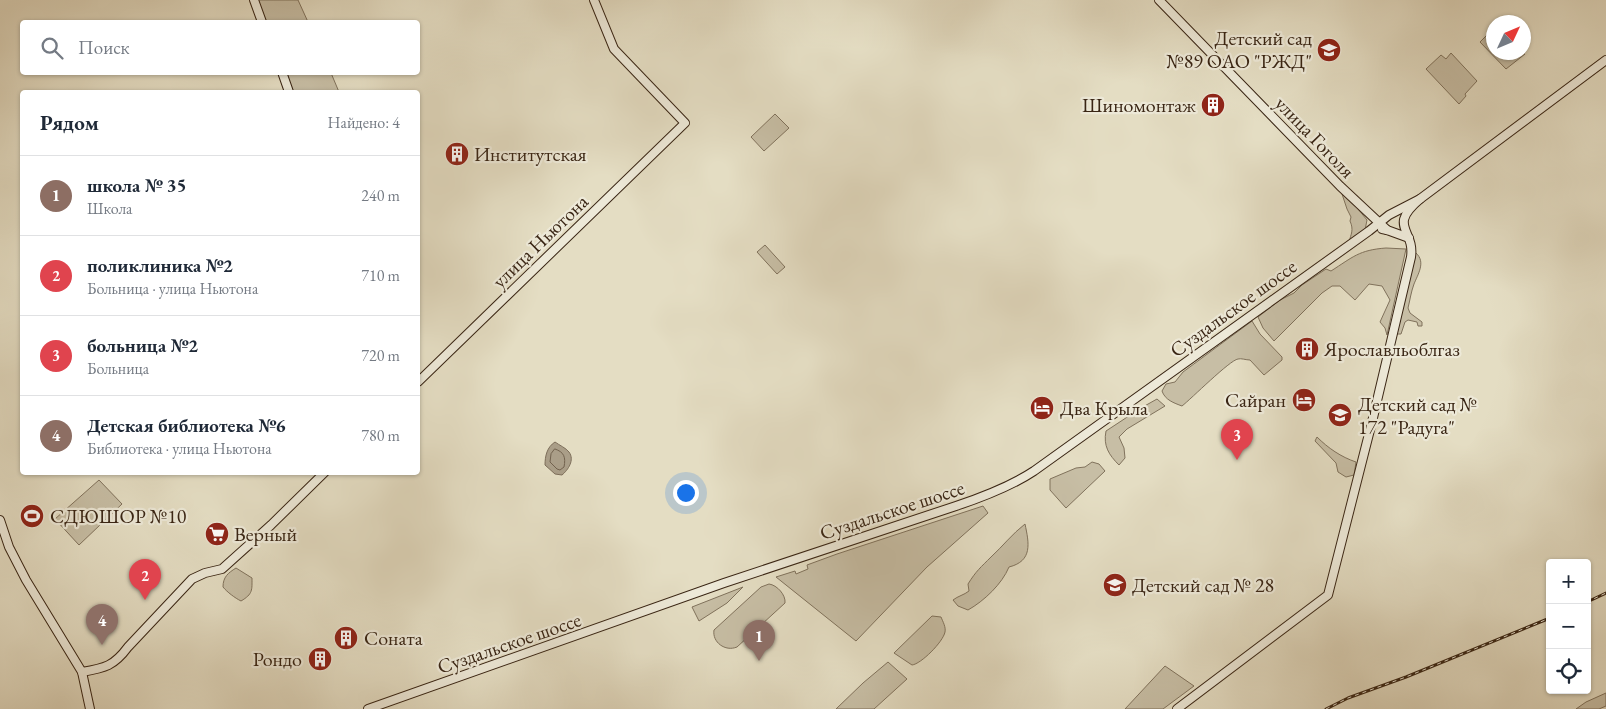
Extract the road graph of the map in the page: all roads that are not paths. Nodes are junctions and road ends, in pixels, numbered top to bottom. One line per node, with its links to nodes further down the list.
1 (254, 0): 4 (street)
2 (594, 0): 16 (street, улица Ньютона)
3 (1160, 0): 9 (street, улица Гоголя)
4 (261, 20)
5 (1606, 60): 8 (street, Суздальское шоссе)
6 (283, 75): 7 (street)
7 (288, 90)
8 (1420, 199): 10 (street, Суздальское шоссе); 12 (street, Суздальское шоссе)
9 (1367, 212): 10 (street); 11 (street, улица Гоголя); 13 (street)
10 (1388, 216): 11 (street, Суздальское шоссе); 12 (street); 14 (street)
11 (1379, 223): 13 (street, Суздальское шоссе); 14 (street, улица Гоголя)
12 (1403, 223): 14 (street); 15 (street)
13 (1369, 231): 14 (street); 21 (street, Суздальское шоссе)
14 (1390, 231): 15 (street, улица Гоголя)
15 (1409, 238): 22 (street)
16 (420, 380)
17 (322, 475): 19 (street)
18 (0, 520): 19 (street)
19 (82, 672): 20 (street)
20 (90, 709)
21 (368, 709)
22 (1177, 709)

